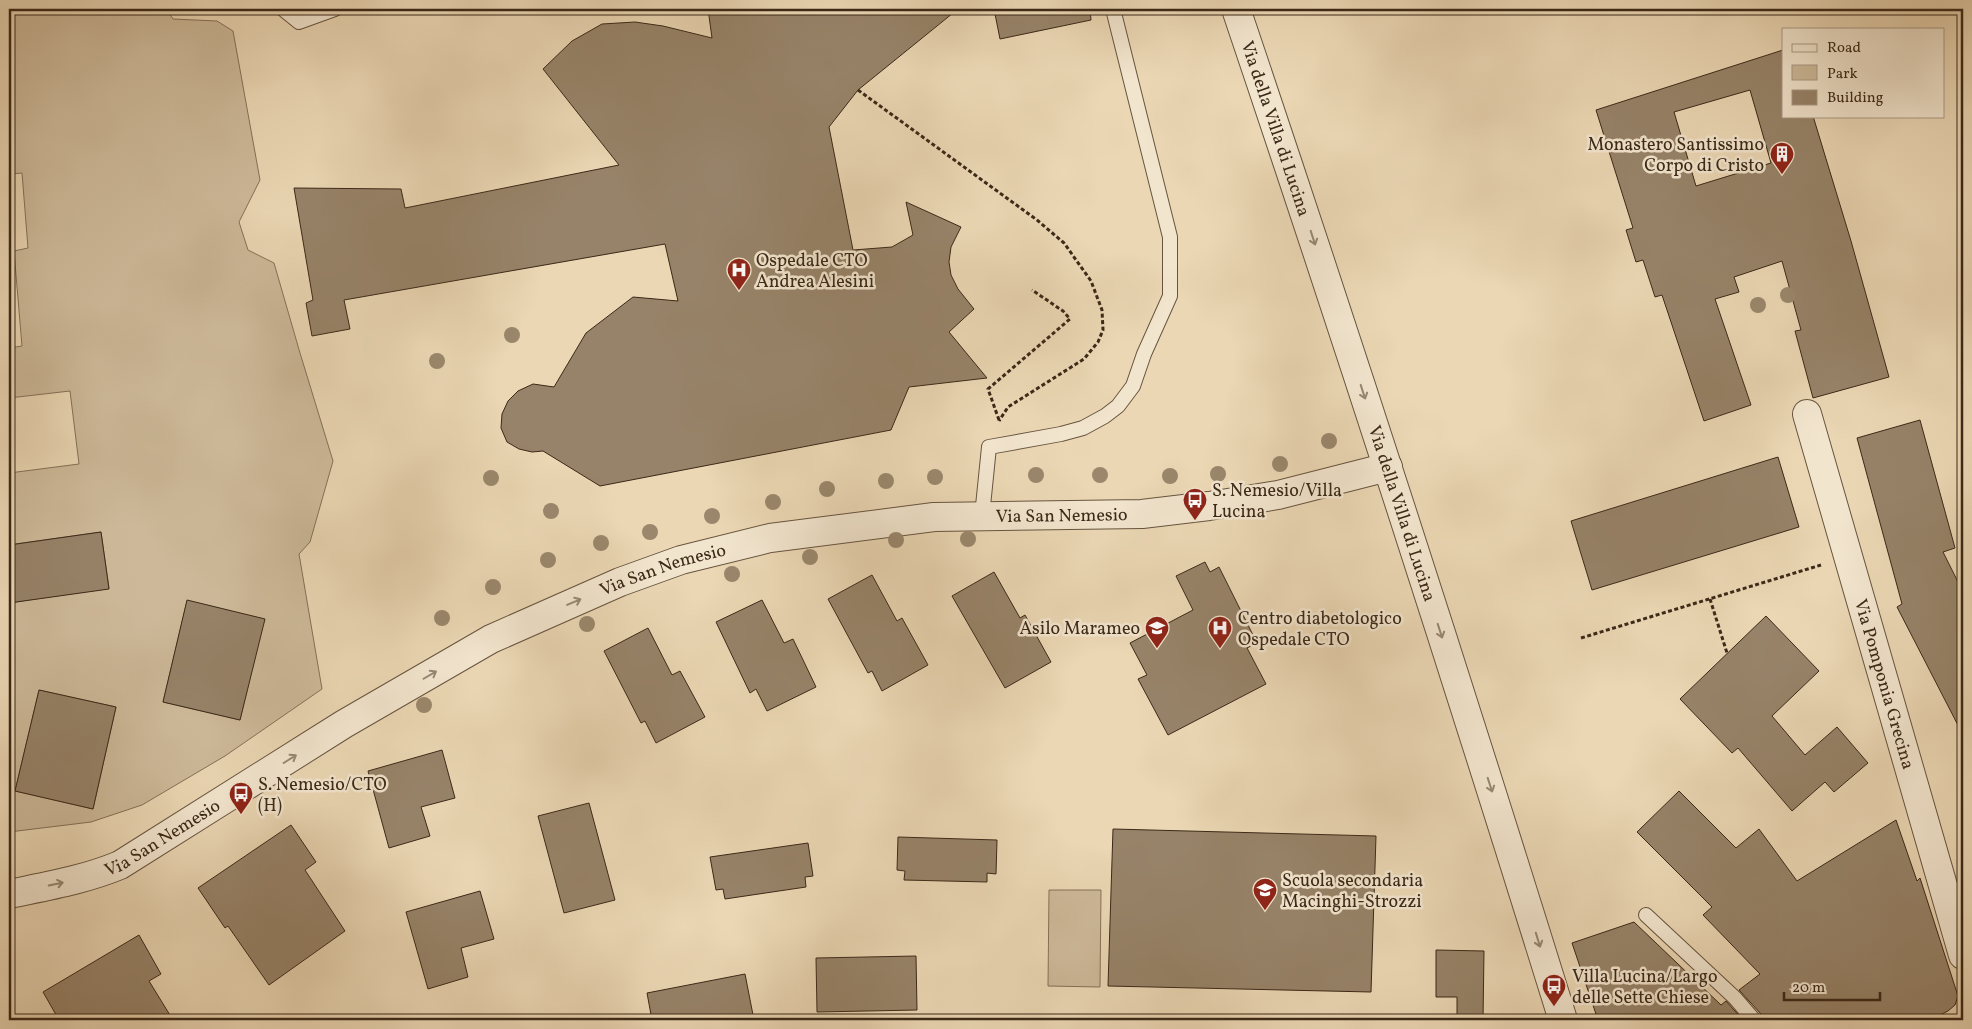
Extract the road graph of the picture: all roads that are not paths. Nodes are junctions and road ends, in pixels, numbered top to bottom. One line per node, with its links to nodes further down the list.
1 (283, 9): 2 (lane)
2 (335, 9)
3 (1113, 9): 7 (lane)
4 (1236, 9): 6 (street, Via della Villa di Lucina, one-way to 6)
5 (1807, 414): 10 (street, Via Pomponia Grecina)
6 (1388, 467): 7 (street, Via San Nemesio); 11 (street, Via della Villa di Lucina, one-way to 11)
7 (982, 516): 8 (street, Via San Nemesio, one-way to 7)
8 (9, 894)
9 (1646, 915): 12 (lane)
10 (1963, 955)
11 (1562, 1020)
12 (1754, 1020)

